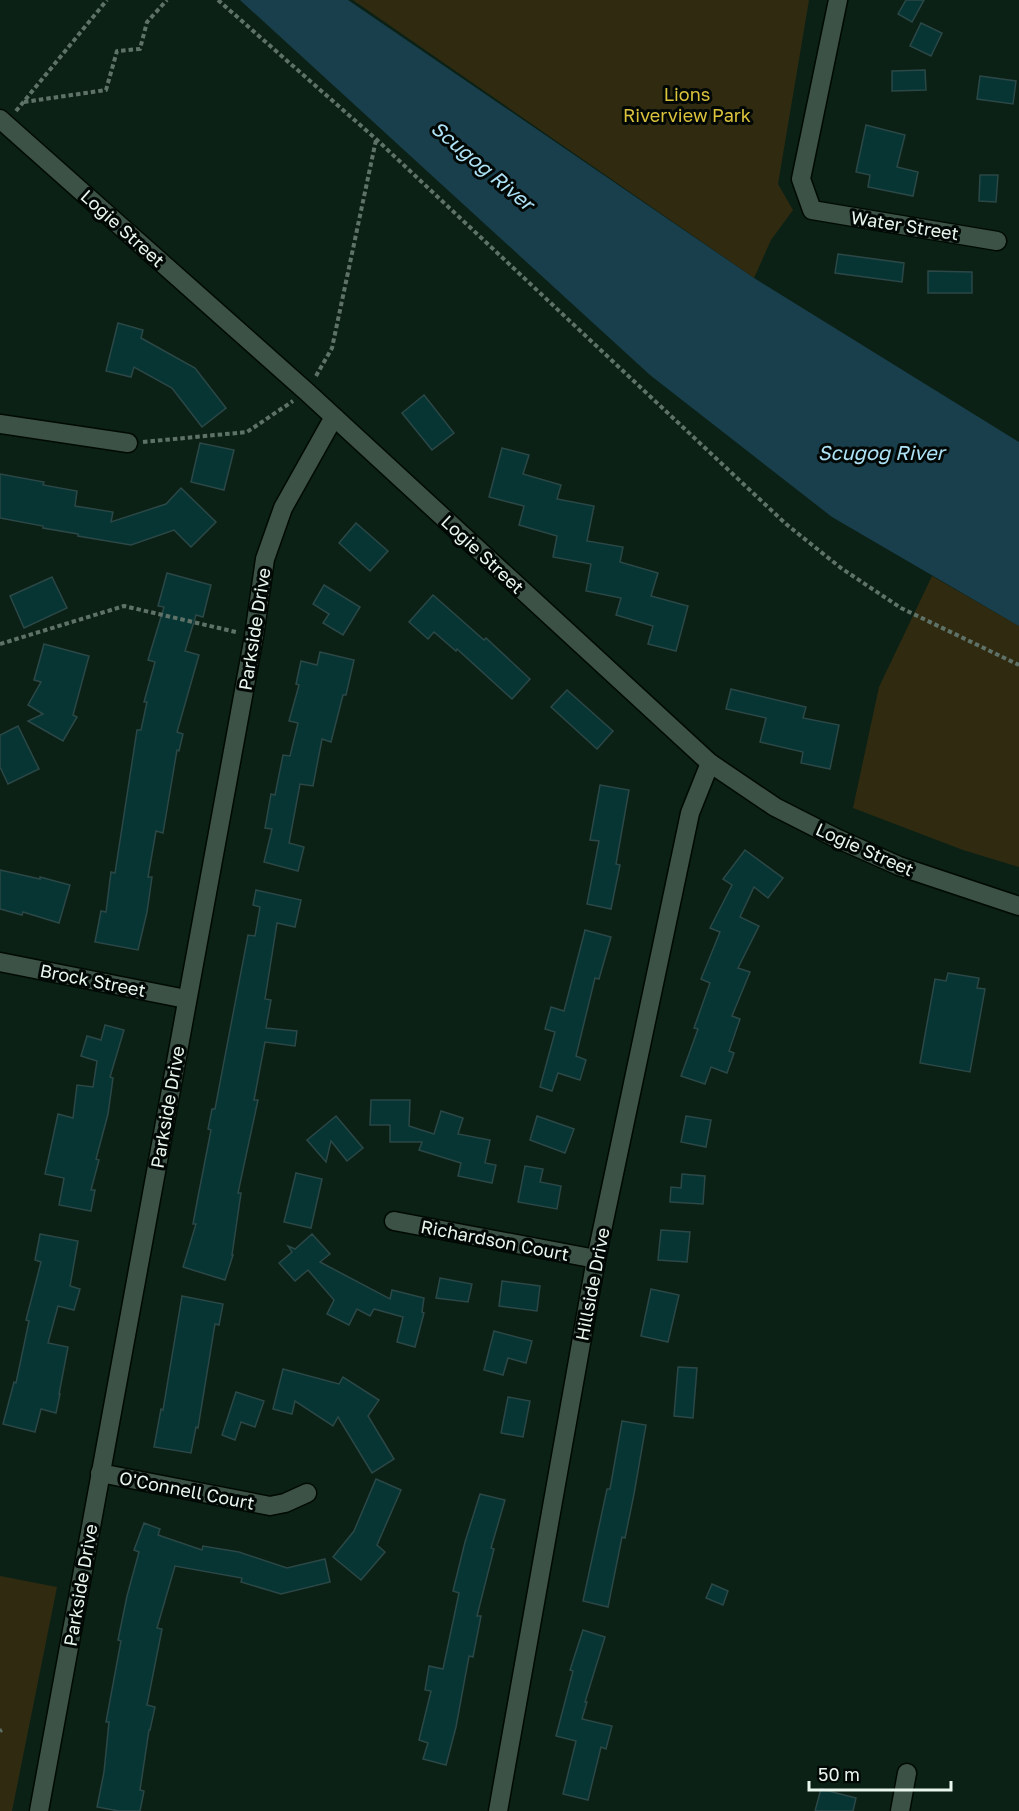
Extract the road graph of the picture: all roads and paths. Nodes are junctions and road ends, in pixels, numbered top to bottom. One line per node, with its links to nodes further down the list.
1 (106, 0): 2 (path)
2 (167, 0)
3 (218, 0): 6 (path)
4 (838, 0): 7 (street, Water Street)
5 (0, 119): 8 (street, Logie Street)
6 (376, 139): 8 (path); 14 (path)
7 (998, 241)
8 (307, 392): 9 (street, Logie Street); 11 (path)
9 (334, 417): 12 (street, Parkside Drive); 15 (street, Logie Street)
10 (0, 424): 11 (street)
11 (128, 443)
12 (254, 636): 13 (path); 18 (street, Parkside Drive)
13 (0, 644)
14 (1019, 665)
15 (710, 762): 16 (street, Logie Street); 20 (street, Hillside Drive)
16 (1019, 906)
17 (0, 962): 18 (street, Brock Street)
18 (186, 999): 21 (street, Parkside Drive)
19 (394, 1221): 20 (street, Richardson Court)
20 (596, 1259): 25 (street, Hillside Drive)
21 (100, 1473): 22 (street, O'Connell Court); 24 (street, Parkside Drive)
22 (307, 1492)
23 (907, 1773): 26 (street)
24 (39, 1811)
25 (498, 1811)
26 (900, 1811)

